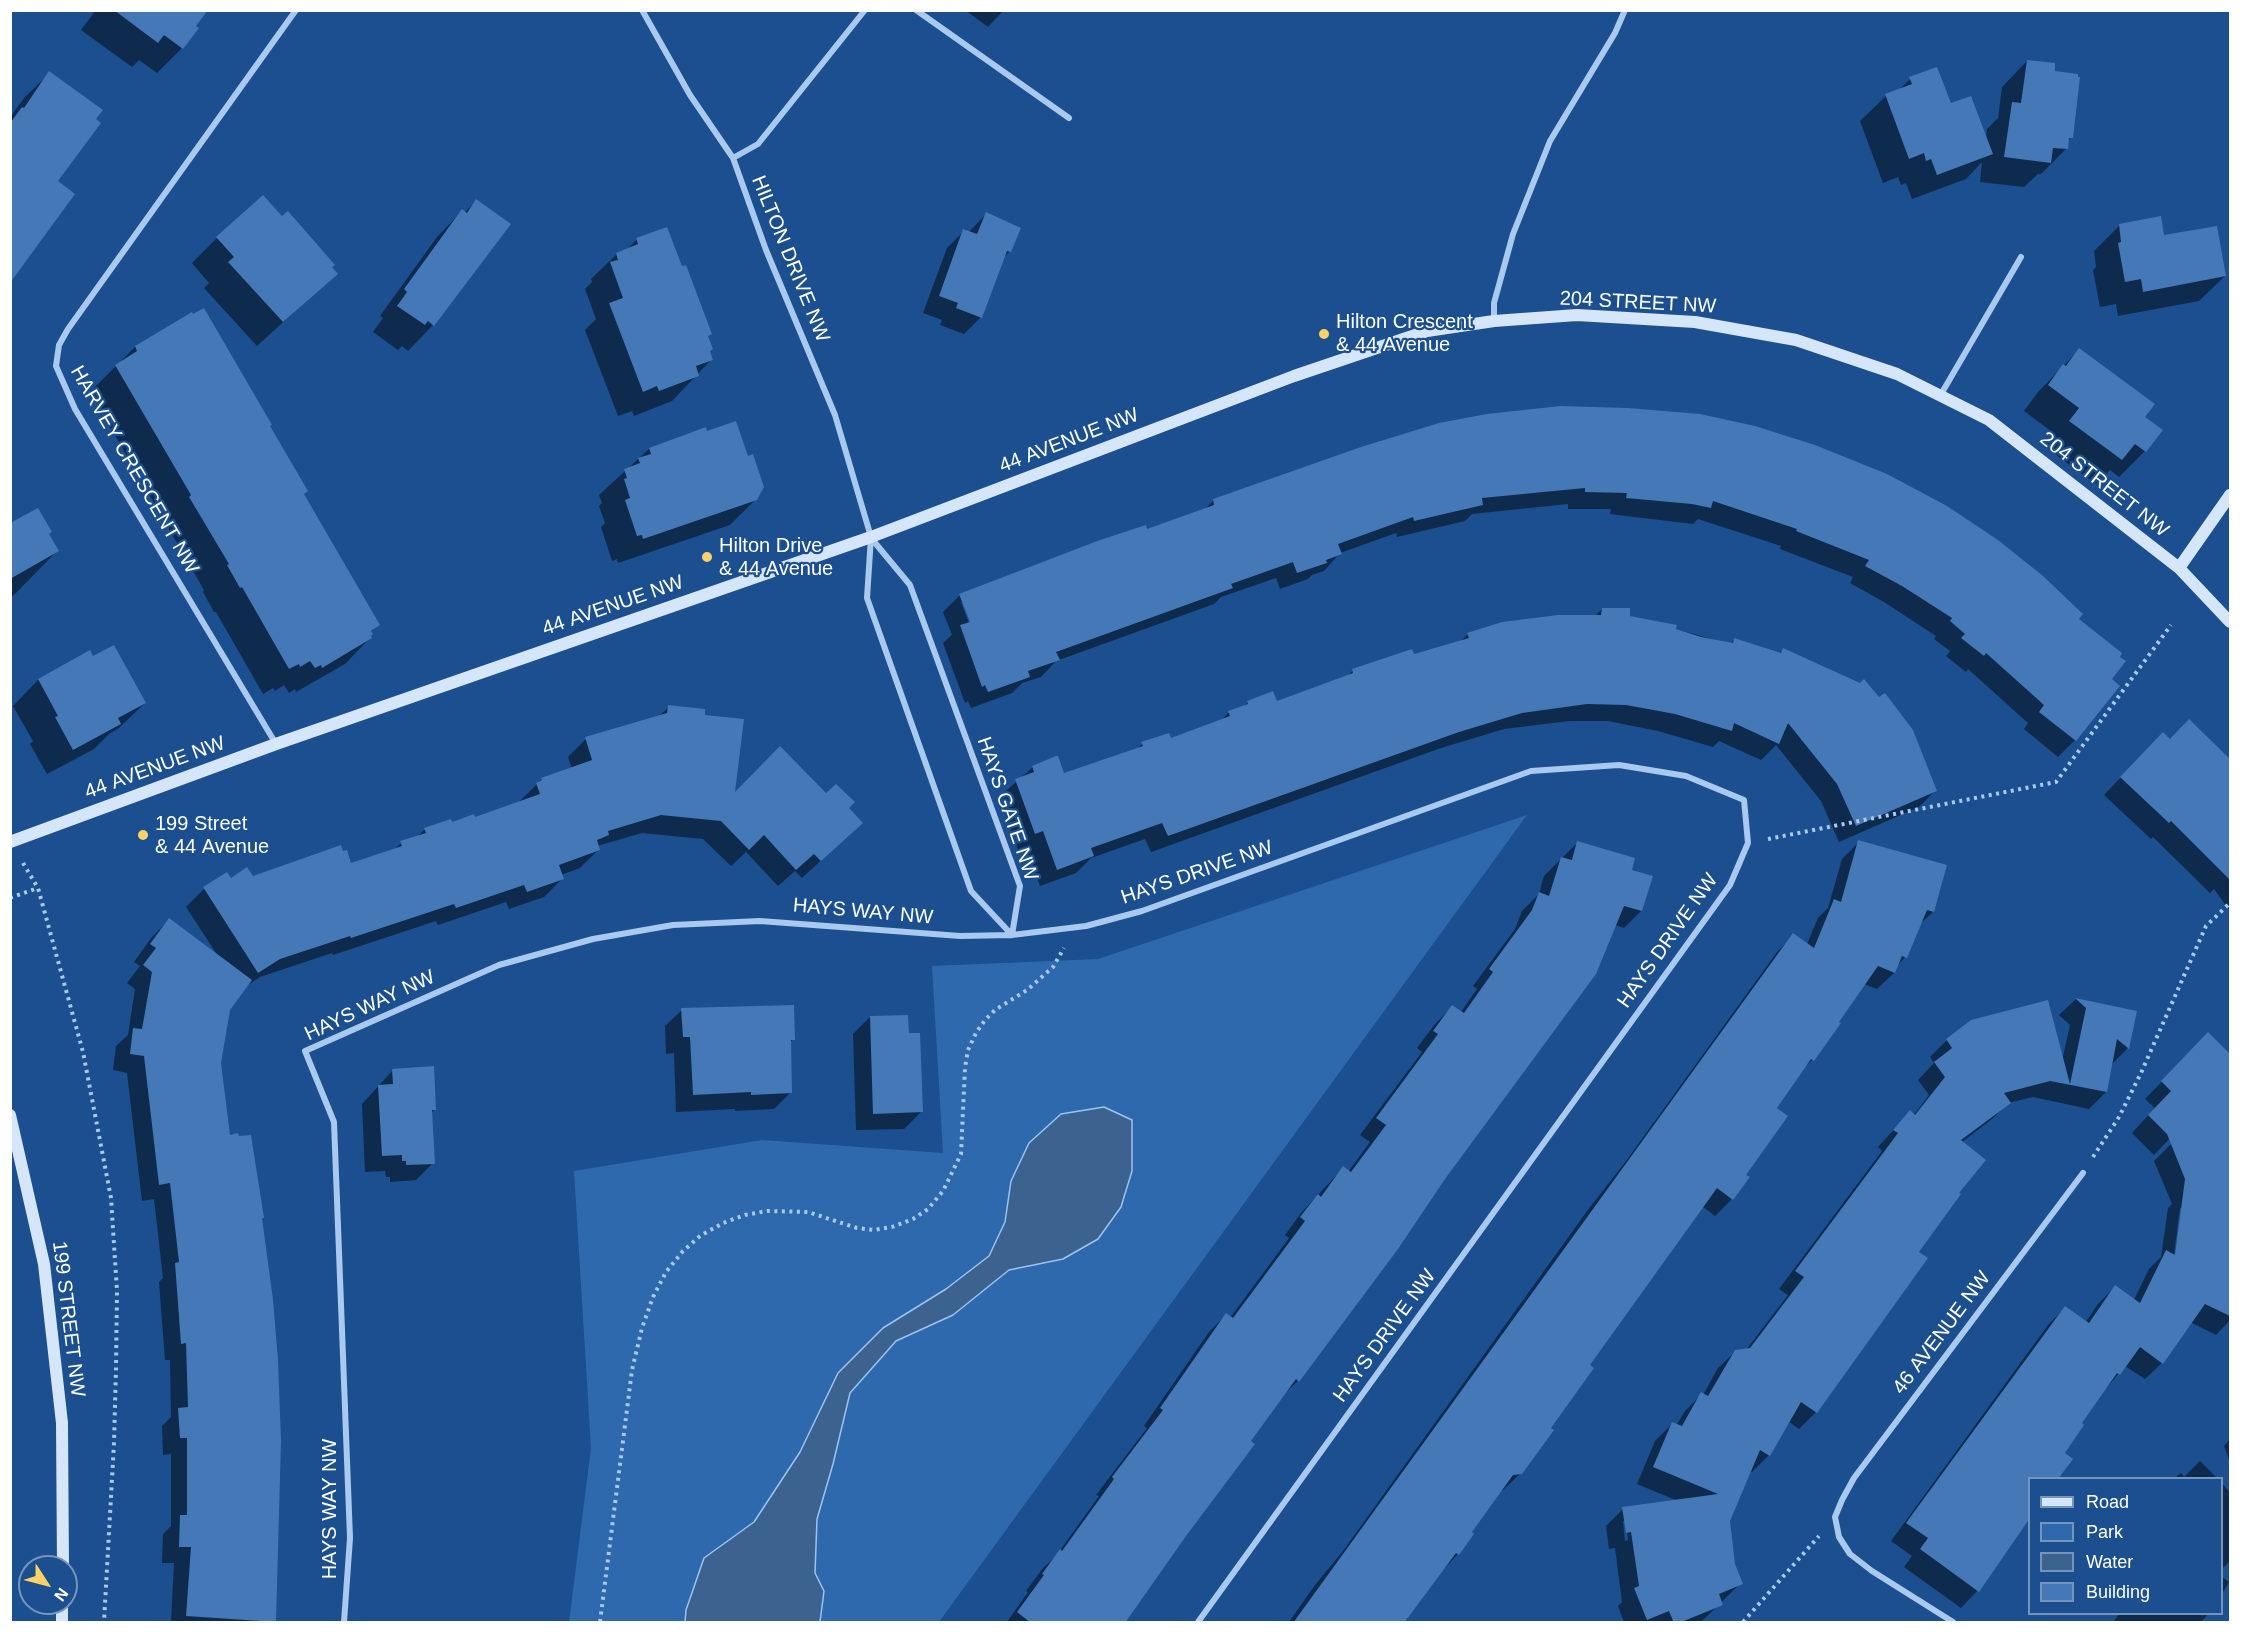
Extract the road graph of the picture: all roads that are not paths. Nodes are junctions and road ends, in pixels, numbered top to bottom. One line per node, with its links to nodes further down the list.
1 (296, 10): 16 (street, HARVEY CRESCENT NW)
2 (642, 10): 7 (street, HILTON DRIVE NW)
3 (865, 10): 7 (street)
4 (915, 10): 6 (street)
5 (1625, 10): 9 (street)
6 (1069, 118)
7 (733, 158): 13 (street, HILTON DRIVE NW)
8 (2021, 257): 11 (street)
9 (1494, 321): 10 (street, 204 STREET NW); 11 (street, 204 STREET NW)
10 (1294, 376): 13 (street, 44 AVENUE NW)
11 (1940, 396): 14 (street, 204 STREET NW)
12 (2230, 495): 14 (street)
13 (871, 537): 16 (street, 44 AVENUE NW); 18 (street, HAYS GATE NW); 18 (street)
14 (2179, 568): 15 (street, 204 STREET NW)
15 (2230, 622)
16 (276, 744): 17 (street, 44 AVENUE NW)
17 (11, 842)
18 (1012, 935): 22 (street, HAYS WAY NW); 23 (street, HAYS DRIVE NW)
19 (10, 1115): 21 (street, 199 STREET NW)
20 (2083, 1173): 24 (street, 46 AVENUE NW)
21 (63, 1555)
22 (344, 1623)
23 (1198, 1623)
24 (1953, 1623)

